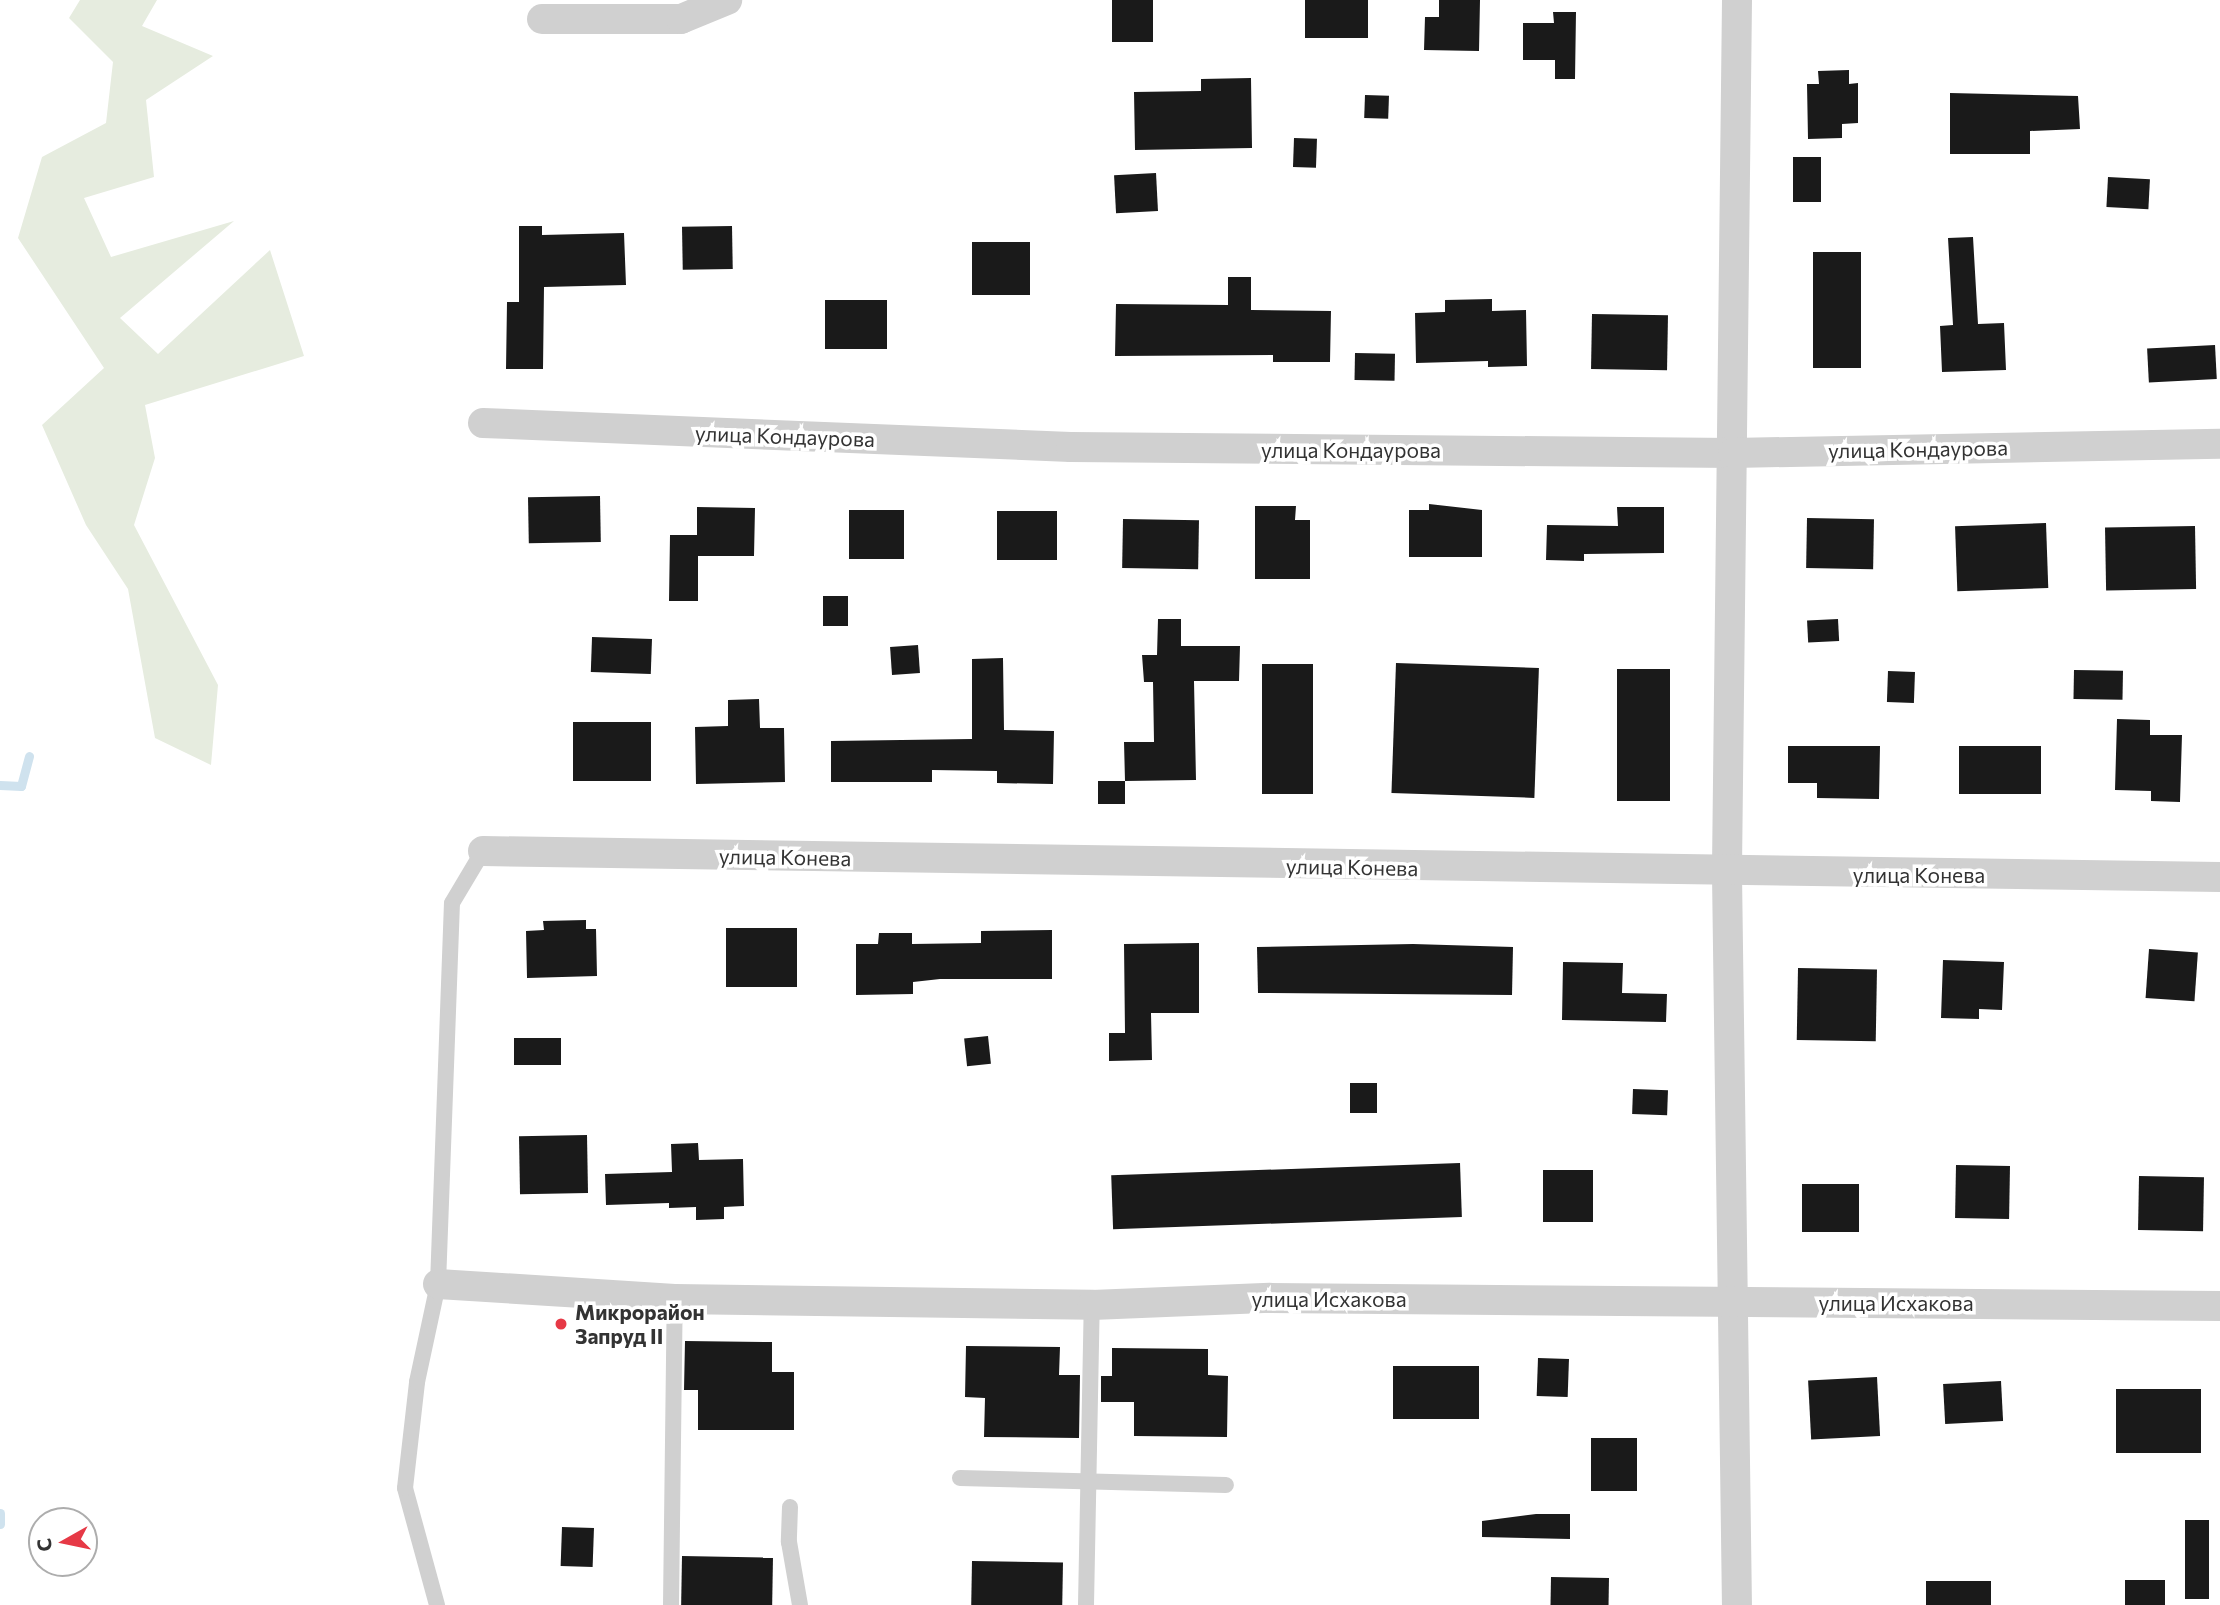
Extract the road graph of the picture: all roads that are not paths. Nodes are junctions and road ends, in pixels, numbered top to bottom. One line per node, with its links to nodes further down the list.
1 (727, 0): 3 (street)
2 (1737, 0): 6 (street)
3 (541, 19)
4 (483, 423): 6 (street, улица Кондаурова)
5 (2220, 444): 6 (street, улица Кондаурова)
6 (1734, 453): 8 (street)
7 (483, 851): 8 (street, улица Конева); 10 (lane)
8 (1727, 874): 9 (street, улица Конева); 12 (street)
9 (2220, 877)
10 (438, 1284): 11 (street, улица Исхакова); 19 (lane)
11 (675, 1299): 13 (street, улица Исхакова); 20 (lane)
12 (1731, 1302): 13 (street, улица Исхакова); 14 (street, улица Исхакова); 23 (street)
13 (1092, 1305): 16 (lane)
14 (2220, 1306)
15 (960, 1478): 16 (lane)
16 (1088, 1485): 17 (lane); 22 (lane)
17 (1226, 1485)
18 (790, 1507): 21 (lane)
19 (437, 1605)
20 (671, 1605)
21 (800, 1605)
22 (1086, 1605)
23 (1737, 1605)

